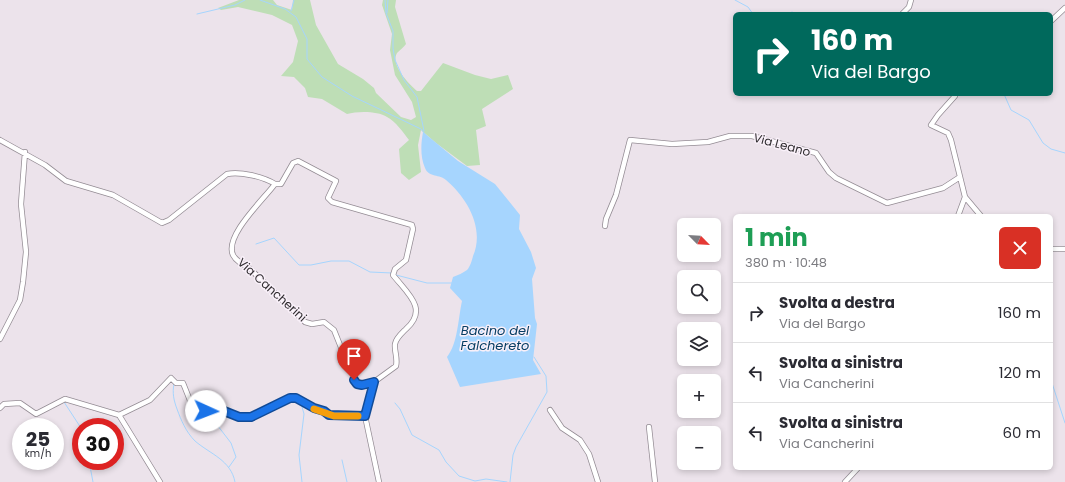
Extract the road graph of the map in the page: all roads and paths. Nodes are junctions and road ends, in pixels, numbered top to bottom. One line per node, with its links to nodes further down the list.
1 (911, 0): 3 (street)
2 (1065, 8): 4 (street)
3 (904, 12)
4 (1053, 19)
5 (955, 96): 8 (street)
6 (0, 140): 7 (street)
7 (25, 152): 9 (street); 16 (street)
8 (960, 177): 10 (street); 13 (street, Via Leano)
9 (275, 184): 17 (street, Via Cancherini); 17 (street)
10 (965, 197): 11 (street); 12 (street)
11 (959, 214)
12 (979, 214)
13 (605, 226)
14 (1065, 248): 15 (street)
15 (1053, 249)
16 (0, 339)
17 (374, 382): 21 (street)
18 (0, 408): 20 (street)
19 (550, 410): 26 (street)
20 (119, 415): 21 (street); 24 (street)
21 (365, 416): 25 (street)
22 (649, 427): 27 (street)
23 (856, 470): 28 (street)
24 (160, 482)
25 (379, 482)
26 (598, 482)
27 (655, 482)
28 (845, 482)

